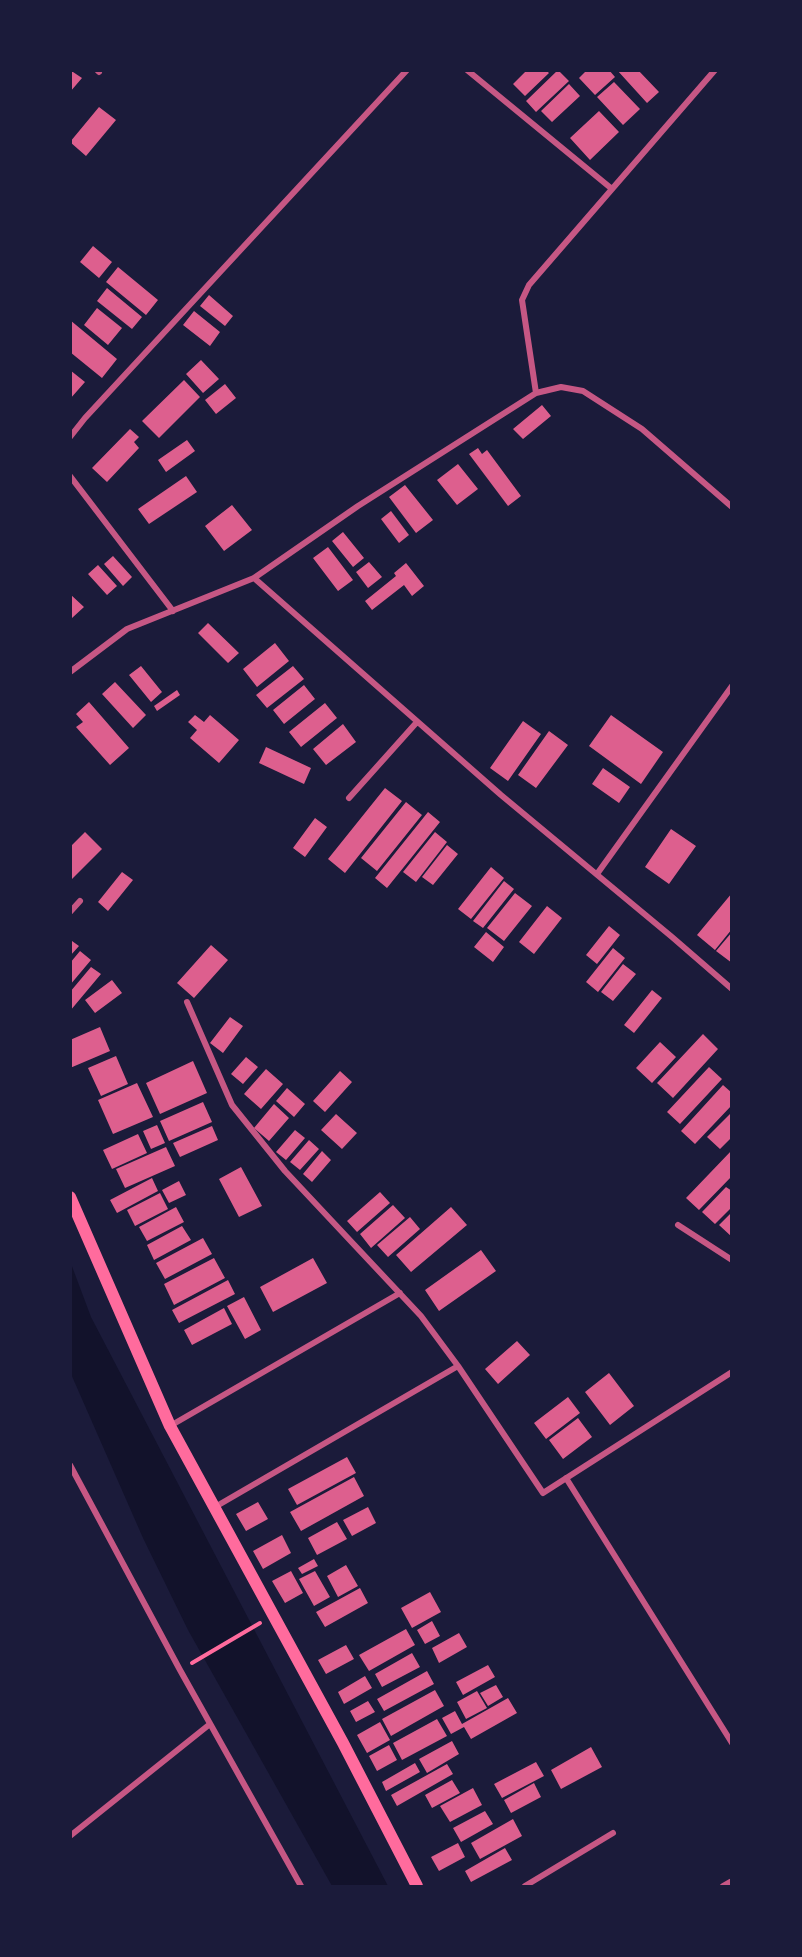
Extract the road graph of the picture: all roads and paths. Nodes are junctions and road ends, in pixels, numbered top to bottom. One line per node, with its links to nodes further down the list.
1 (408, 70): 6 (street)
2 (467, 70): 4 (street)
3 (715, 70): 4 (street)
4 (612, 189): 5 (street)
5 (536, 393): 8 (street); 9 (street)
6 (70, 437)
7 (70, 476): 10 (street)
8 (732, 507)
9 (254, 578): 10 (street); 13 (street)
10 (173, 611): 11 (street)
11 (70, 672)
12 (732, 686): 15 (street)
13 (417, 722): 14 (street); 15 (street)
14 (349, 798)
15 (597, 874): 18 (street)
16 (80, 901): 17 (street)
17 (70, 912)
18 (732, 989)
19 (187, 1002): 23 (street)
20 (70, 1197): 26 (main road)
21 (678, 1225): 22 (street)
22 (732, 1260)
23 (400, 1293): 24 (street); 26 (street)
24 (458, 1366): 28 (street); 29 (street)
25 (732, 1372): 28 (street)
26 (170, 1426): 29 (main road)
27 (70, 1465): 32 (street)
28 (566, 1478): 33 (street)
29 (215, 1508): 37 (main road)
30 (259, 1623): 31 (path)
31 (199, 1659)
32 (210, 1724): 35 (street); 36 (street)
33 (732, 1743)
34 (613, 1833): 38 (street)
35 (70, 1836)
36 (301, 1887)
37 (417, 1887)
38 (525, 1887)

